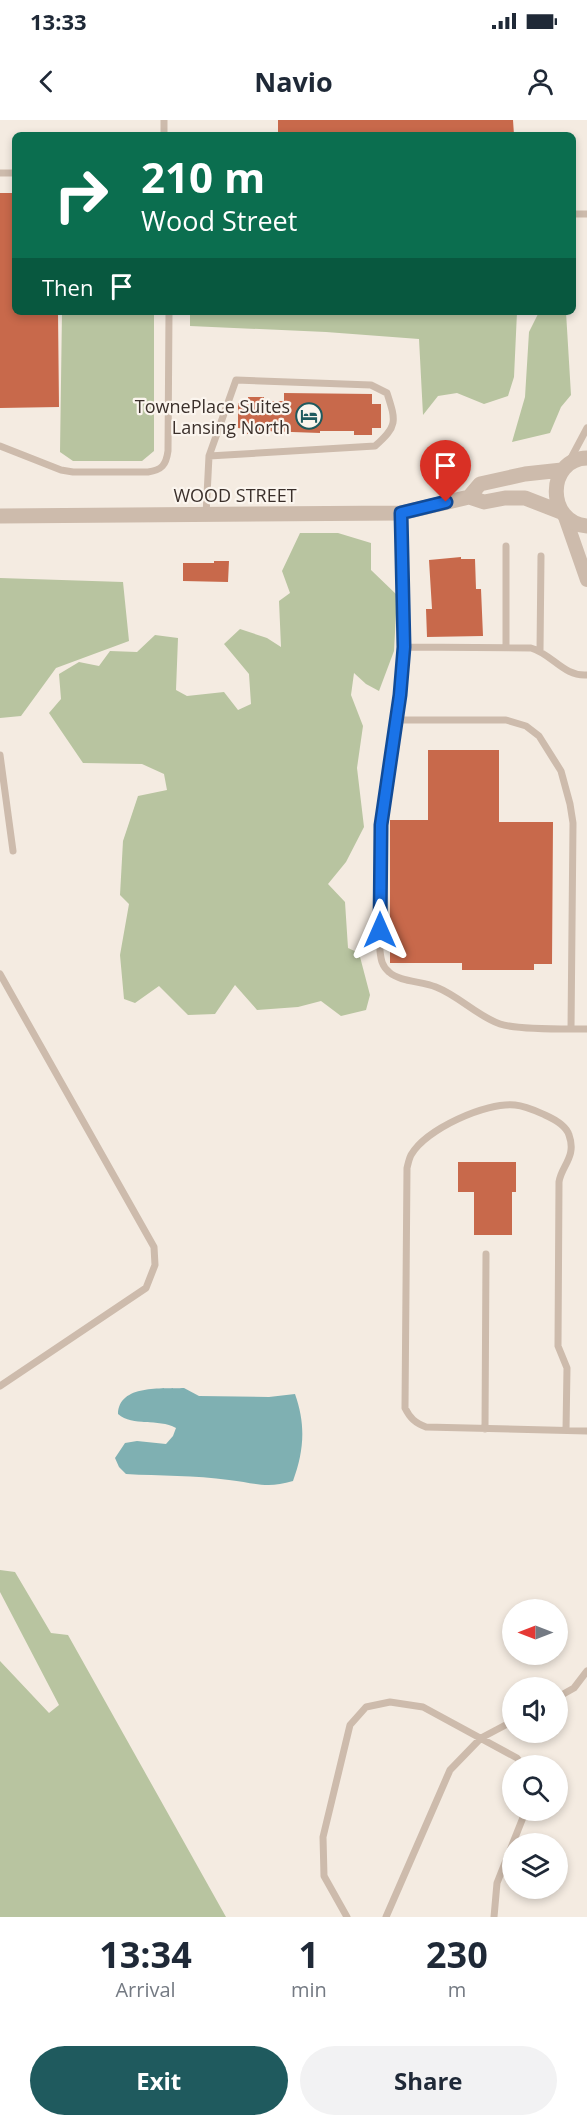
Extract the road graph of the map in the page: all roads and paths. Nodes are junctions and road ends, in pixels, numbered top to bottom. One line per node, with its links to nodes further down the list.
1 (169, 315): 3 (lane)
2 (587, 428): 6 (lane)
3 (0, 446)
4 (209, 456): 4 (lane); 9 (lane)
5 (587, 458): 6 (street, WOOD STREET)
6 (564, 469): 7 (street, WOOD STREET); 10 (street)
7 (469, 496): 8 (street, WOOD STREET); 10 (street, WOOD STREET)
8 (401, 513): 9 (street, WOOD STREET); 16 (lane)
9 (206, 515): 11 (street, WOOD STREET)
10 (563, 515): 12 (street, WOOD STREET); 15 (street)
11 (0, 516)
12 (587, 526)
13 (506, 546): 17 (lane)
14 (541, 556): 18 (lane)
15 (587, 580)
16 (404, 647): 17 (lane); 20 (lane)
17 (506, 647): 18 (lane)
18 (540, 651): 19 (lane)
19 (587, 675)
20 (396, 720): 24 (lane); 24 (lane)
21 (0, 755): 22 (lane)
22 (13, 851)
23 (0, 974): 27 (lane)
24 (571, 1029): 25 (lane)
25 (587, 1029)
26 (486, 1254): 28 (lane)
27 (0, 1386)
28 (485, 1429): 29 (lane); 29 (lane)
29 (566, 1430): 30 (lane)
30 (587, 1431)
31 (587, 1671): 32 (lane)
32 (568, 1691)
33 (502, 1727): 34 (lane)
34 (481, 1738): 35 (lane); 37 (lane); 38 (lane)
35 (512, 1755)
36 (521, 1821): 39 (lane)
37 (347, 1917)
38 (386, 1917)
39 (494, 1917)

